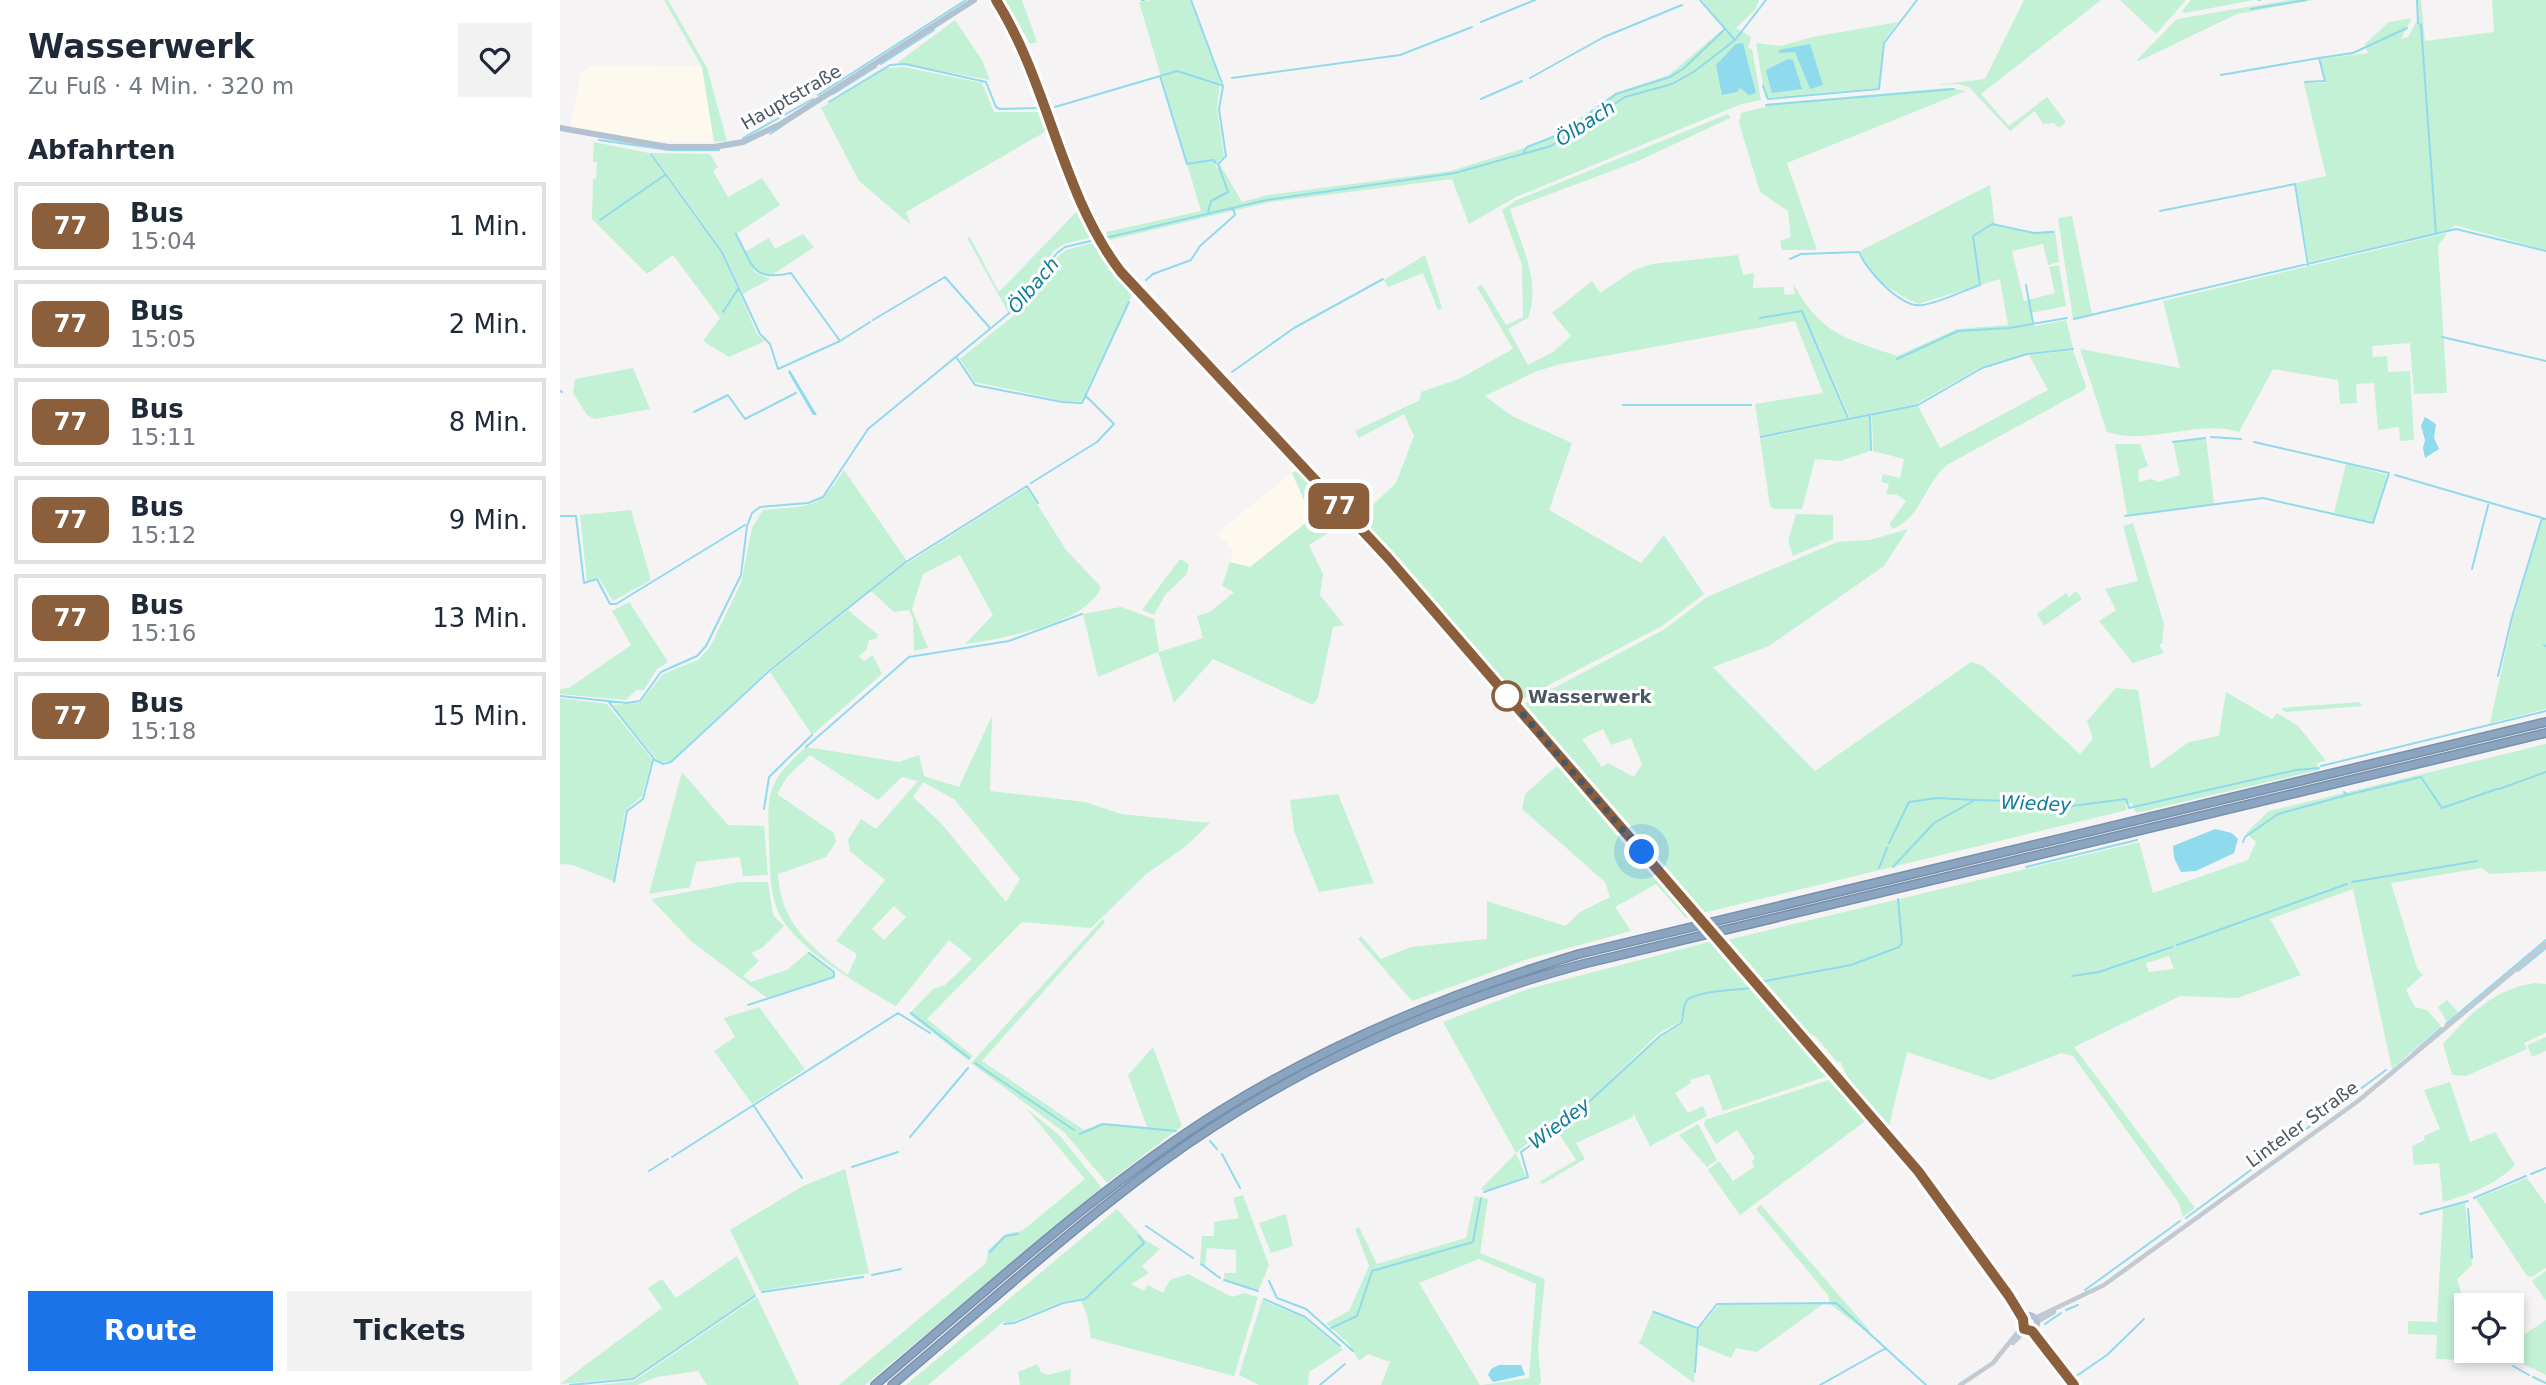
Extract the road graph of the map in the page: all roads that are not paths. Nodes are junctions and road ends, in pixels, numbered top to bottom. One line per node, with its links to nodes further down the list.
1 (974, 0): 3 (main road, Hauptstraße)
2 (996, 0): 7 (main road, bridge)
3 (560, 128)
4 (2546, 722): 8 (highway)
5 (2546, 733): 9 (highway)
6 (2546, 944): 7 (street, Linteler Straße)
7 (2030, 1324): 10 (street, Linteler Straße); 11 (main road)
8 (875, 1385)
9 (892, 1385)
10 (1960, 1385)
11 (2074, 1385)

